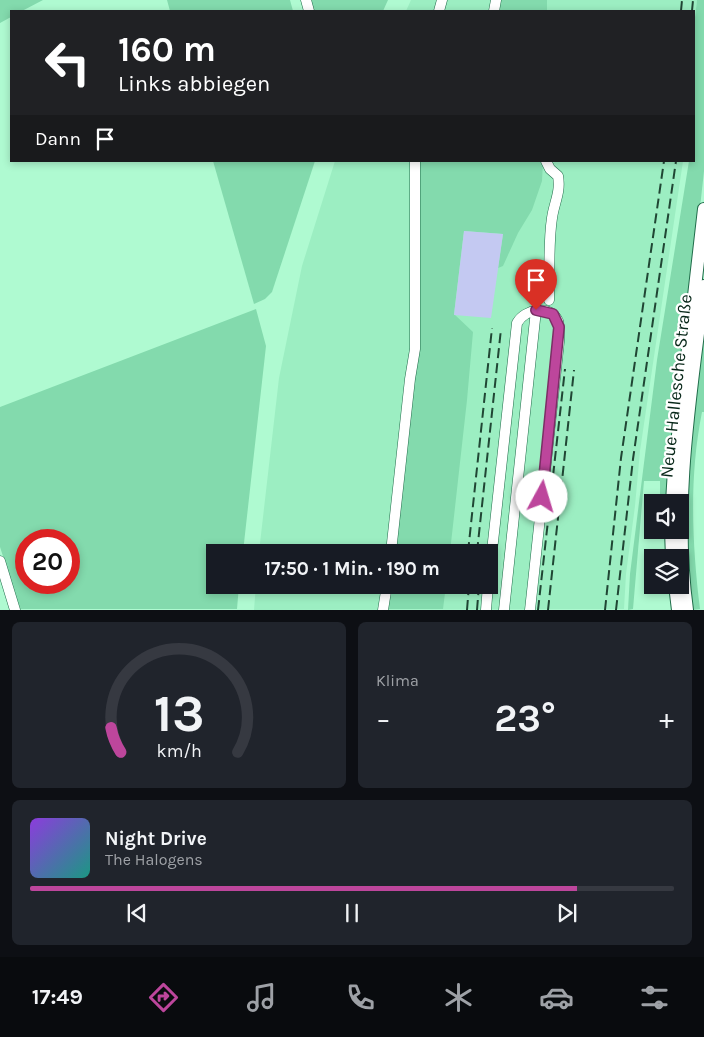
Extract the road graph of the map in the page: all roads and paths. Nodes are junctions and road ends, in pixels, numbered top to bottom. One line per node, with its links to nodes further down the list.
1 (415, 162): 8 (street)
2 (546, 162): 5 (street)
3 (704, 209): 7 (main road, Neue Hallesche Straße)
4 (704, 286): 20 (main road, Neue Hallesche Straße)
5 (549, 300)
6 (536, 310): 9 (street); 17 (street); 18 (street)
7 (672, 494)
8 (392, 544)
9 (493, 544)
10 (0, 560): 14 (street)
11 (386, 594): 15 (street)
12 (487, 594): 16 (street)
13 (676, 594): 19 (main road)
14 (15, 610)
15 (383, 610)
16 (486, 610)
17 (504, 610)
18 (530, 610)
19 (678, 610)
20 (687, 610)

